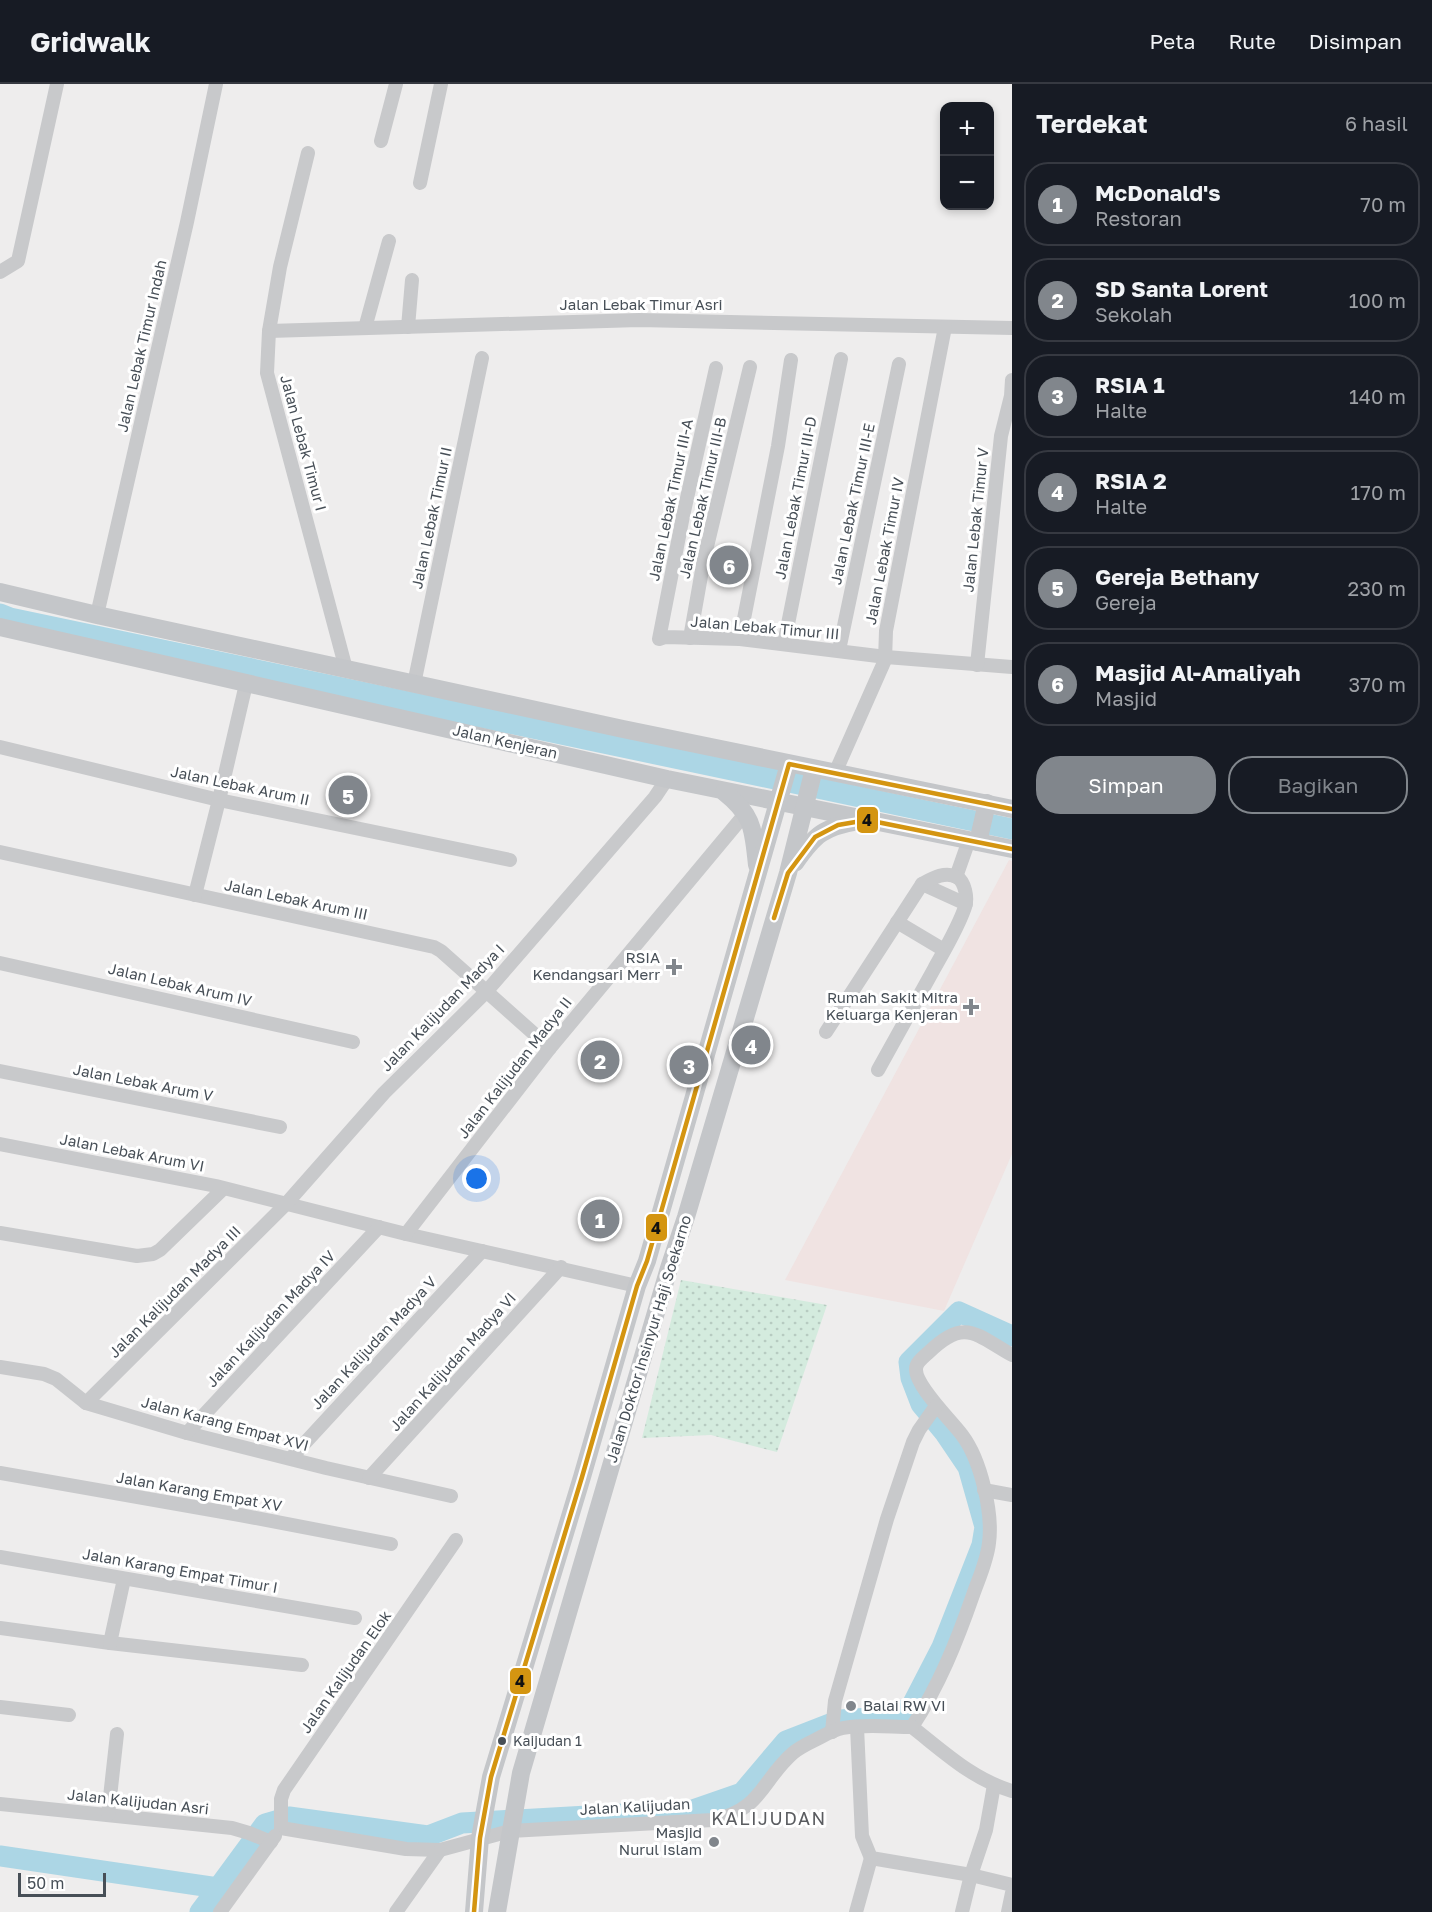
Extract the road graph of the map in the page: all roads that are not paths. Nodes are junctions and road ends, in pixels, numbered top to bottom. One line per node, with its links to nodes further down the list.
1 (57, 84): 9 (street)
2 (216, 84): 24 (street, Jalan Lebak Timur Indah)
3 (396, 84): 5 (street)
4 (441, 84): 7 (street)
5 (381, 141)
6 (308, 153): 15 (street, Jalan Lebak Timur I)
7 (420, 183)
8 (389, 241): 13 (street)
9 (0, 272)
10 (412, 280): 11 (street)
11 (408, 327): 12 (street, Jalan Lebak Timur Asri); 13 (street, Jalan Lebak Timur Asri)
12 (945, 327): 14 (street, Jalan Lebak Timur Asri); 31 (street, Jalan Lebak Timur IV)
13 (364, 328): 15 (street, Jalan Lebak Timur Asri)
14 (1012, 328)
15 (269, 331): 34 (street, Jalan Lebak Timur I)
16 (482, 358): 36 (street, Jalan Lebak Timur II)
17 (841, 359): 29 (street, Jalan Lebak Timur III-D)
18 (791, 360): 28 (street)
19 (899, 364): 30 (street, Jalan Lebak Timur III-E)
20 (750, 367): 26 (street, Jalan Lebak Timur III-B)
21 (717, 368): 27 (street, Jalan Lebak Timur III-A)
22 (1012, 380): 32 (street, Jalan Lebak Timur V)
23 (0, 592): 24 (main road)
24 (97, 615): 34 (main road)
25 (0, 627): 35 (main road, Jalan Kenjeran)
26 (690, 638): 27 (street, Jalan Lebak Timur III); 28 (street, Jalan Lebak Timur III)
27 (659, 639)
28 (740, 639): 29 (street, Jalan Lebak Timur III)
29 (784, 644): 30 (street, Jalan Lebak Timur III)
30 (839, 650): 31 (street, Jalan Lebak Timur III)
31 (886, 657): 32 (street, Jalan Lebak Timur III); 40 (street, Jalan Lebak Timur IV)
32 (977, 665): 33 (street, Jalan Lebak Timur III)
33 (1012, 667)
34 (346, 669): 36 (main road)
35 (246, 684): 41 (main road, Jalan Kenjeran); 44 (street)
36 (414, 684): 38 (main road)
37 (0, 747): 44 (street, Jalan Lebak Arum II)
38 (788, 767): 39 (main road); 43 (main road, Jalan Doktor Insinyur Haji Soekarno)
39 (814, 772): 40 (main road); 45 (main road, Jalan Doktor Insinyur Haji Soekarno)
40 (835, 773): 46 (main road)
41 (667, 779): 42 (main road, Jalan Kenjeran); 63 (street, Jalan Kalijudan Madya I)
42 (723, 791): 43 (main road, Jalan Kenjeran); 48 (main road)
43 (779, 798): 45 (main road, Jalan Kenjeran); 56 (main road, Jalan Doktor Insinyur Haji Soekarno)
44 (219, 800): 53 (street, Jalan Lebak Arum II); 58 (street)
45 (806, 803): 49 (main road, Jalan Kenjeran); 54 (main road, Jalan Doktor Insinyur Haji Soekarno)
46 (986, 808): 47 (main road); 50 (main road)
47 (1012, 809)
48 (745, 814): 56 (main road); 66 (street, Jalan Kalijudan Madya II)
49 (867, 820): 50 (main road, Jalan Kenjeran); 54 (main road)
50 (976, 839): 51 (main road, Jalan Kenjeran); 55 (street)
51 (1012, 849)
52 (0, 852): 58 (street, Jalan Lebak Arum III)
53 (510, 860)
54 (788, 873): 79 (main road, Jalan Doktor Insinyur Haji Soekarno)
55 (956, 877): 57 (street); 59 (street)
56 (758, 878): 77 (main road, Jalan Doktor Insinyur Haji Soekarno)
57 (922, 884): 59 (street); 60 (street)
58 (195, 895): 63 (street, Jalan Lebak Arum III)
59 (966, 904): 61 (street)
60 (897, 922): 61 (street); 64 (street)
61 (944, 950): 67 (street)
62 (0, 963): 65 (street, Jalan Lebak Arum IV)
63 (486, 992): 66 (street, Jalan Lebak Arum III); 72 (street, Jalan Kalijudan Madya I)
64 (826, 1032)
65 (353, 1041)
66 (550, 1048): 75 (street, Jalan Kalijudan Madya II)
67 (878, 1070)
68 (0, 1071): 69 (street, Jalan Lebak Arum V)
69 (280, 1127)
70 (0, 1144): 71 (street, Jalan Lebak Arum VI)
71 (223, 1189): 72 (street, Jalan Lebak Arum VI); 74 (street)
72 (286, 1204): 73 (street, Jalan Lebak Arum VI); 84 (street, Jalan Kalijudan Madya III)
73 (379, 1227): 75 (street, Jalan Lebak Arum VI); 86 (street, Jalan Kalijudan Madya IV)
74 (0, 1233)
75 (406, 1234): 76 (street, Jalan Lebak Arum VI)
76 (482, 1251): 78 (street, Jalan Lebak Arum VI); 87 (street, Jalan Kalijudan Madya V)
77 (646, 1261): 79 (main road); 80 (main road, Jalan Doktor Insinyur Haji Soekarno)
78 (561, 1268): 80 (street, Jalan Lebak Arum VI); 89 (street, Jalan Kalijudan Madya VI)
79 (669, 1268): 81 (main road, Jalan Doktor Insinyur Haji Soekarno)
80 (637, 1286): 81 (main road); 113 (main road, Jalan Doktor Insinyur Haji Soekarno)
81 (663, 1291): 111 (main road, Jalan Doktor Insinyur Haji Soekarno)
82 (1012, 1355): 85 (street)
83 (0, 1367): 84 (street, Jalan Karang Empat XVI)
84 (86, 1403): 86 (street, Jalan Karang Empat XVI)
85 (933, 1411): 90 (street); 103 (street)
86 (187, 1434): 87 (street, Jalan Karang Empat XVI)
87 (291, 1458): 89 (street, Jalan Karang Empat XVI)
88 (0, 1473): 94 (street, Jalan Karang Empat XV)
89 (369, 1478): 92 (street, Jalan Karang Empat XVI)
90 (984, 1490): 91 (street); 105 (street)
91 (1012, 1495)
92 (451, 1496)
93 (456, 1540): 112 (street, Jalan Kalijudan Elok)
94 (391, 1544)
95 (0, 1557): 96 (street, Jalan Karang Empat Timur I)
96 (123, 1579): 97 (street, Jalan Karang Empat Timur I); 99 (street)
97 (355, 1617)
98 (0, 1628): 99 (street)
99 (110, 1643): 100 (street)
100 (302, 1665)
101 (0, 1707): 102 (street)
102 (69, 1715)
103 (832, 1724): 104 (street, Jalan Kalijudan); 111 (street, Jalan Kalijudan)
104 (856, 1727): 105 (street, Jalan Kalijudan); 116 (street)
105 (912, 1727): 107 (street)
106 (117, 1734): 110 (street)
107 (993, 1785): 108 (street); 117 (street)
108 (1012, 1791)
109 (0, 1803): 110 (street, Jalan Kalijudan Asri)
110 (108, 1815): 114 (street, Jalan Kalijudan Asri)
111 (512, 1821): 113 (street, Jalan Kalijudan); 123 (main road, Jalan Doktor Insinyur Haji Soekarno)
112 (280, 1825): 114 (street); 115 (street, Jalan Kalijudan)
113 (481, 1834): 115 (street, Jalan Kalijudan); 122 (main road, Jalan Doktor Insinyur Haji Soekarno)
114 (260, 1838): 120 (street)
115 (440, 1850): 121 (street)
116 (871, 1858): 117 (street); 124 (street)
117 (971, 1875): 118 (street); 125 (street)
118 (1012, 1884)
119 (1012, 1893): 126 (street)
120 (220, 1912)
121 (396, 1912)
122 (474, 1912)
123 (497, 1912)
124 (856, 1912)
125 (962, 1912)
126 (1008, 1912)

